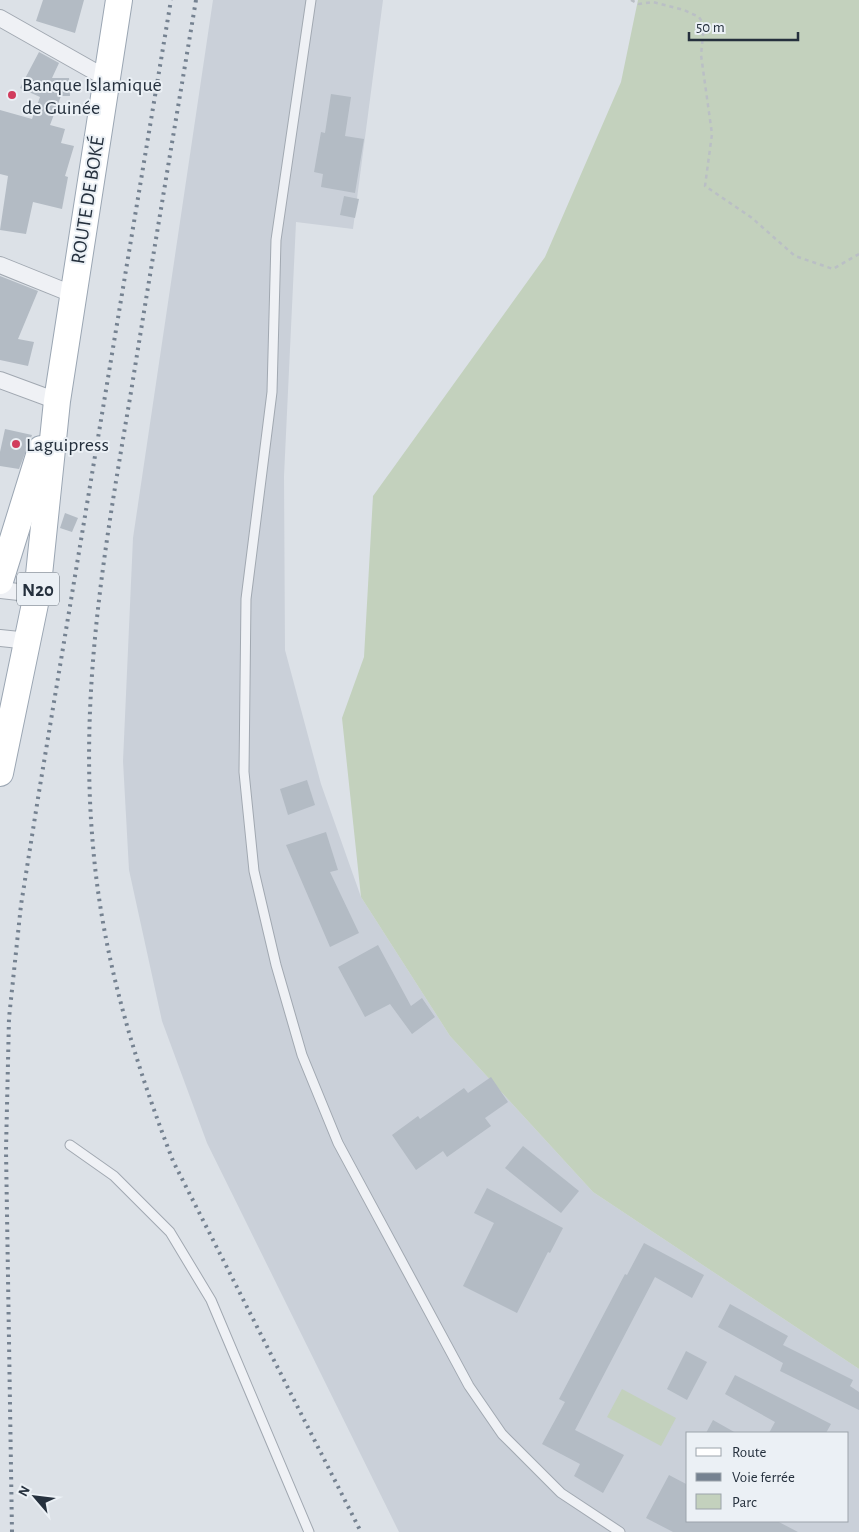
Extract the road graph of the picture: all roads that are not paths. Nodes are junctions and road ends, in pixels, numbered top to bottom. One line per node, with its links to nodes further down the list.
1 (119, 0): 4 (main road, ROUTE DE BOKÉ)
2 (312, 0): 17 (lane)
3 (0, 18): 4 (street)
4 (106, 78): 6 (main road, ROUTE DE BOKÉ)
5 (0, 265): 6 (street)
6 (72, 294): 8 (main road, ROUTE DE BOKÉ)
7 (0, 380): 8 (street)
8 (57, 401): 9 (main road, N20); 11 (main road, N20)
9 (0, 581)
10 (0, 590): 11 (street)
11 (37, 594): 13 (main road, N20)
12 (0, 638): 13 (street)
13 (29, 640): 14 (main road, N20)
14 (0, 773)
15 (70, 1145): 16 (lane)
16 (309, 1532)
17 (620, 1532)

